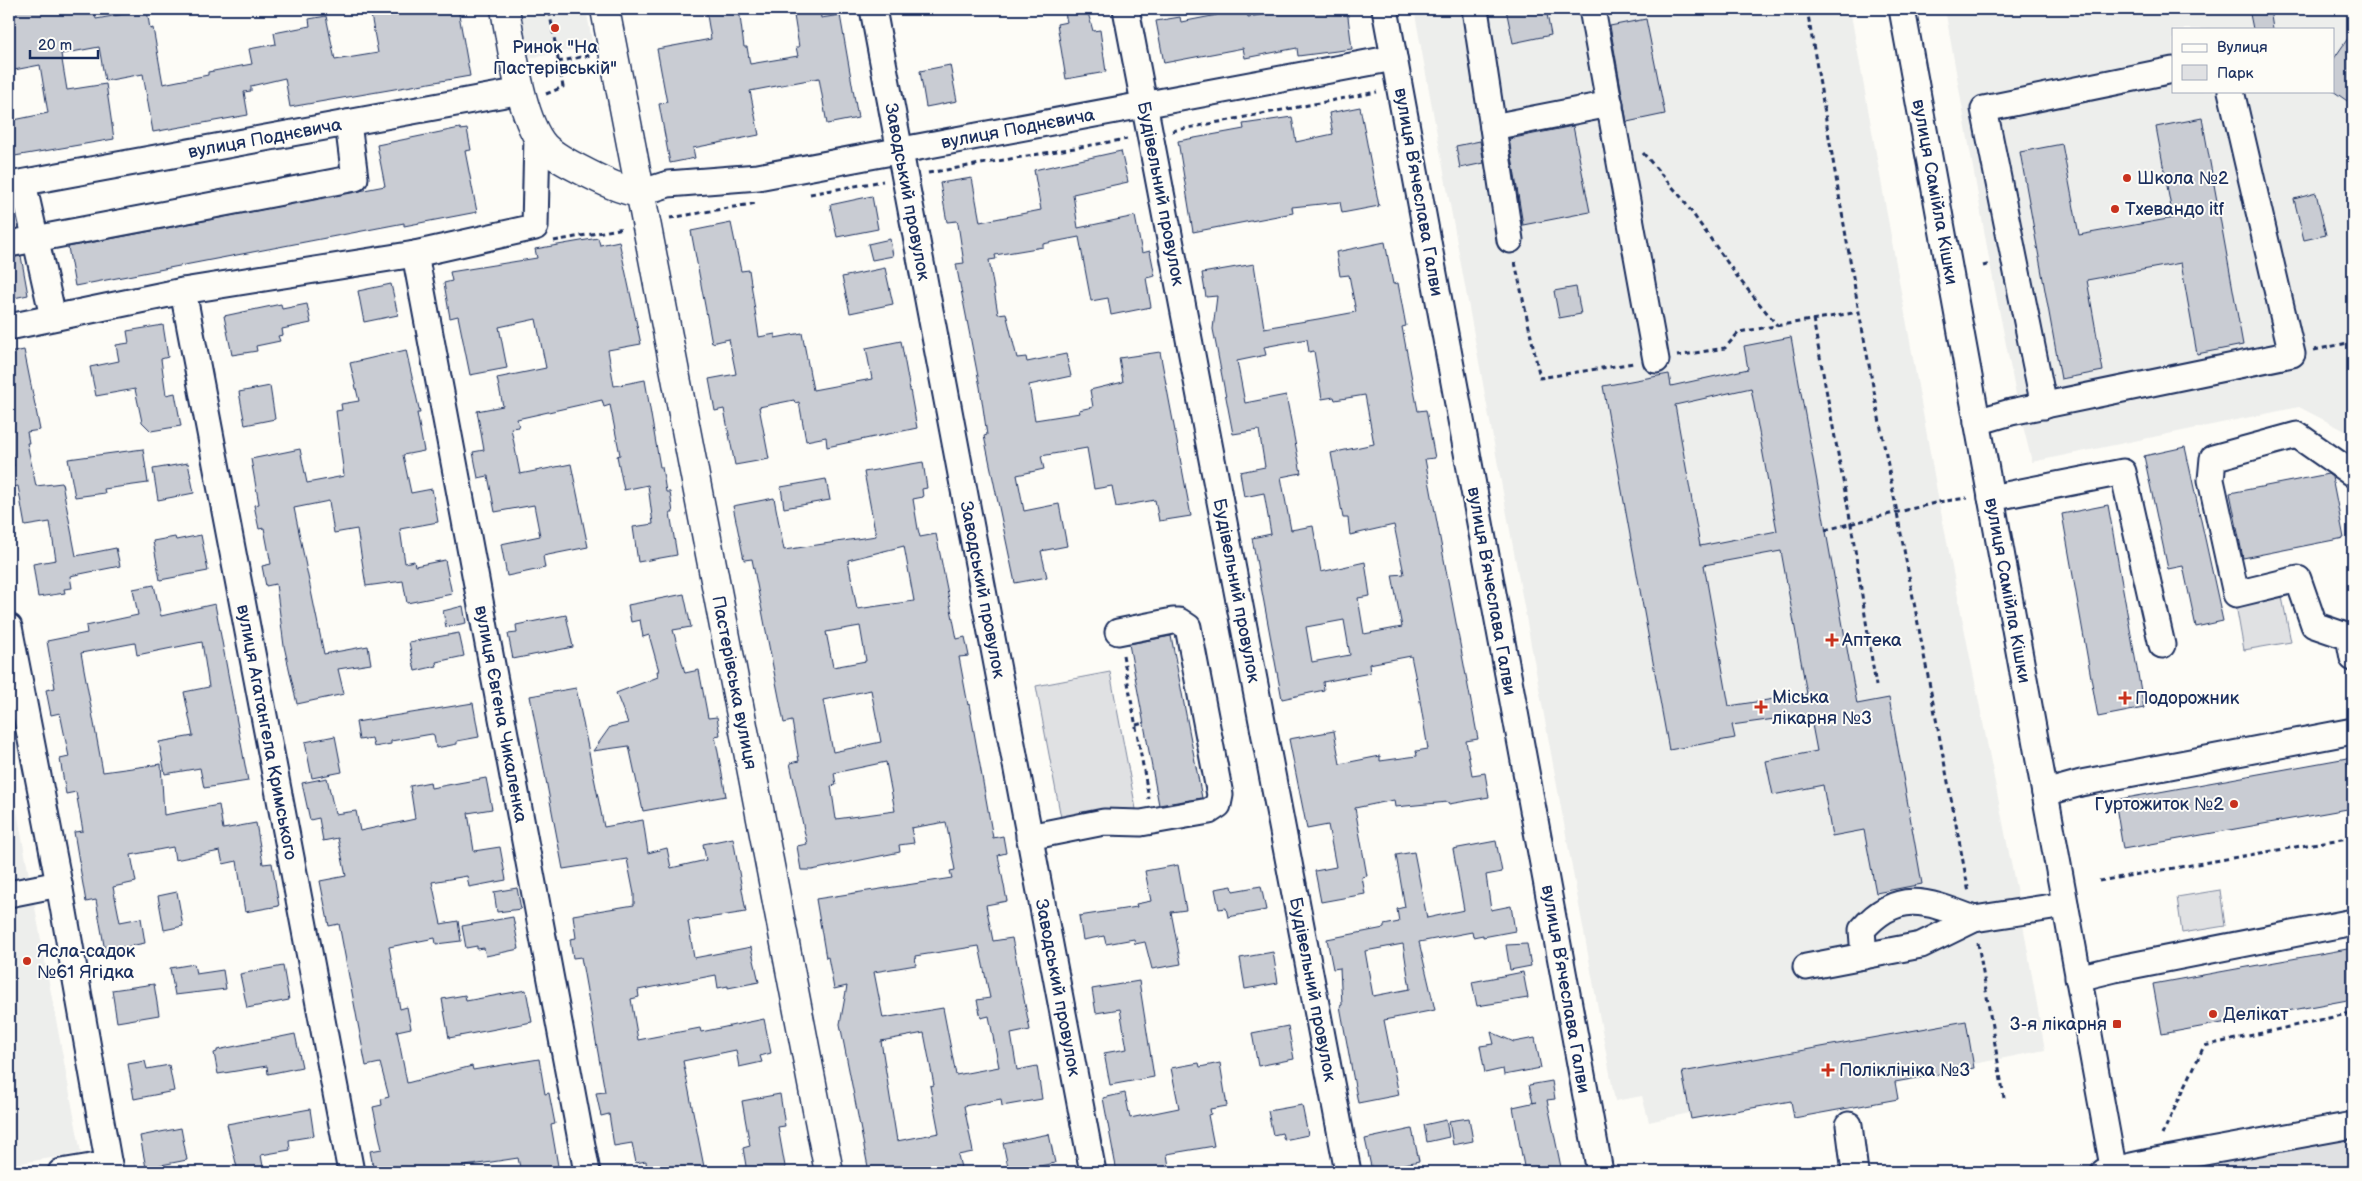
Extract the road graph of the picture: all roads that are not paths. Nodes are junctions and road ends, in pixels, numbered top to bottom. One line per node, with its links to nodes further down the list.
1 (505, 9): 12 (main road)
2 (605, 9): 20 (main road, Пастерівська вулиця)
3 (873, 9): 18 (street, Заводський провулок)
4 (1126, 9): 14 (street, Будівельний провулок)
5 (1385, 9): 9 (street, вулиця Вʼячеслава Галви)
6 (1476, 9): 16 (street)
7 (1592, 9): 13 (street)
8 (1902, 9): 30 (street, вулиця Самійла Кішки)
9 (1394, 58): 14 (street, вулиця Поднєвича); 57 (street, вулиця Вʼячеслава Галви)
10 (2172, 70): 29 (street)
11 (2232, 92): 29 (street)
12 (531, 93): 15 (street, вулиця Поднєвича); 17 (main road)
13 (1610, 104): 16 (street); 28 (street)
14 (1144, 107): 18 (street, вулиця Поднєвича); 56 (street, Будівельний провулок)
15 (348, 123): 19 (street, вулиця Поднєвича); 21 (street)
16 (1493, 127): 22 (street)
17 (537, 136): 20 (main road); 24 (street)
18 (899, 150): 20 (street, вулиця Поднєвича); 39 (street, Заводський провулок)
19 (16, 184): 21 (street)
20 (640, 193): 54 (main road, Пастерівська вулиця)
21 (37, 239): 23 (street); 26 (street)
22 (1510, 240)
23 (9, 244)
24 (415, 254): 25 (street); 53 (street, вулиця Євгена Чикаленка)
25 (183, 291): 26 (street); 52 (street, вулиця Агатангела Кримського)
26 (53, 317): 27 (street)
27 (9, 327)
28 (1656, 360)
29 (2044, 406): 30 (street)
30 (1977, 422): 32 (street, вулиця Самійла Кішки)
31 (2353, 474): 36 (street)
32 (1991, 496): 35 (street); 38 (street, вулиця Самійла Кішки)
33 (9, 627): 40 (street)
34 (1118, 632): 39 (street)
35 (2162, 645)
36 (2353, 658)
37 (2353, 731): 38 (street)
38 (2045, 793): 42 (street, вулиця Самійла Кішки)
39 (1029, 837): 55 (street, Заводський провулок)
40 (59, 884): 41 (street); 50 (street)
41 (9, 894)
42 (2065, 905): 43 (street); 47 (street, вулиця Самійла Кішки)
43 (1974, 919): 45 (street); 45 (street)
44 (2353, 922): 47 (street)
45 (1864, 956): 46 (street)
46 (1806, 967)
47 (2078, 978): 59 (street, вулиця Самійла Кішки)
48 (1850, 1125): 58 (street)
49 (2353, 1125): 59 (street)
50 (110, 1168): 51 (street)
51 (61, 1172)
52 (351, 1172)
53 (587, 1172)
54 (829, 1172)
55 (1093, 1172)
56 (1348, 1172)
57 (1600, 1172)
58 (1855, 1172)
59 (2110, 1172)

